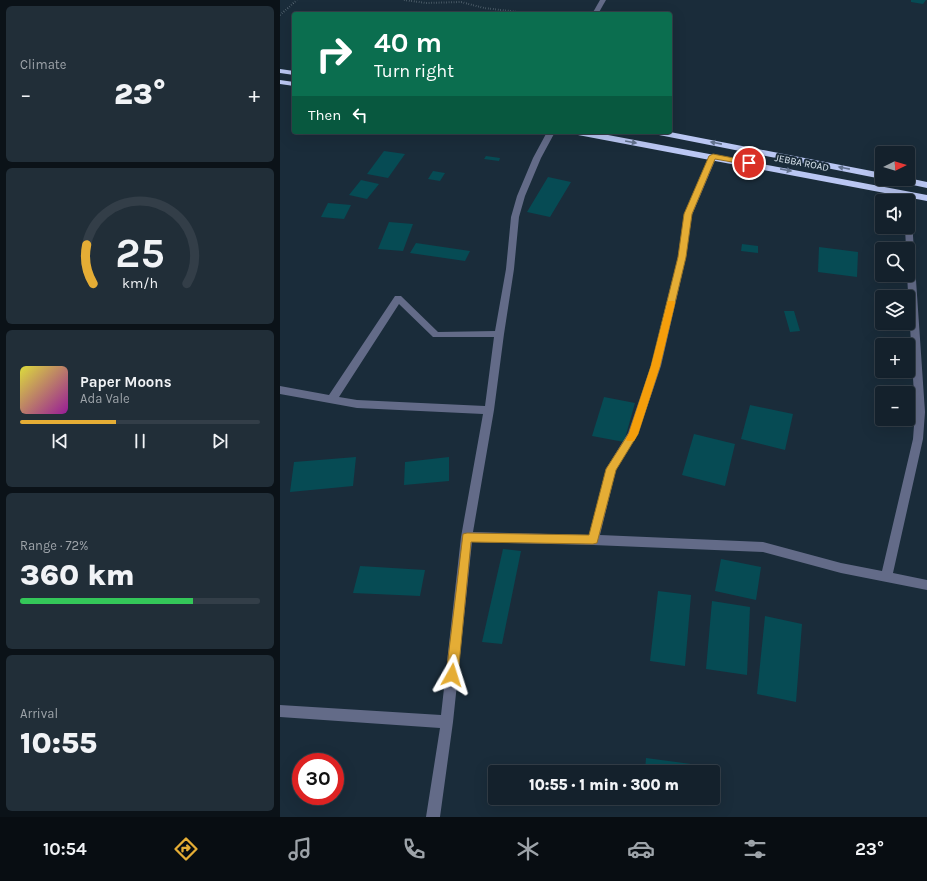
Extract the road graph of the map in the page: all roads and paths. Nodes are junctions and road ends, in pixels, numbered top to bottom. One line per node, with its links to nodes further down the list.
1 (297, 0): 6 (path)
2 (404, 0): 4 (path)
3 (603, 0): 5 (street)
4 (518, 12)
5 (597, 12)
6 (280, 15)
7 (280, 71): 8 (highway)
8 (292, 74)
9 (280, 82): 10 (highway)
10 (292, 84)
11 (551, 134): 22 (street)
12 (589, 134): 14 (highway, JEBBA ROAD, one-way to 14)
13 (669, 134): 15 (highway, one-way to 13)
14 (713, 156): 18 (highway, JEBBA ROAD, one-way to 18); 27 (street)
15 (875, 175)
16 (915, 183): 17 (highway)
17 (927, 186)
18 (911, 194)
19 (915, 195): 20 (highway, JEBBA ROAD)
20 (927, 198)
21 (909, 234): 28 (street)
22 (499, 334): 24 (street); 25 (street)
23 (280, 390): 24 (street)
24 (332, 400): 25 (street)
25 (489, 410): 26 (street)
26 (467, 537): 27 (street); 31 (street)
27 (593, 540): 28 (street)
28 (886, 577): 29 (street)
29 (927, 585)
30 (280, 712): 31 (street)
31 (447, 722): 32 (street)
32 (433, 817)

